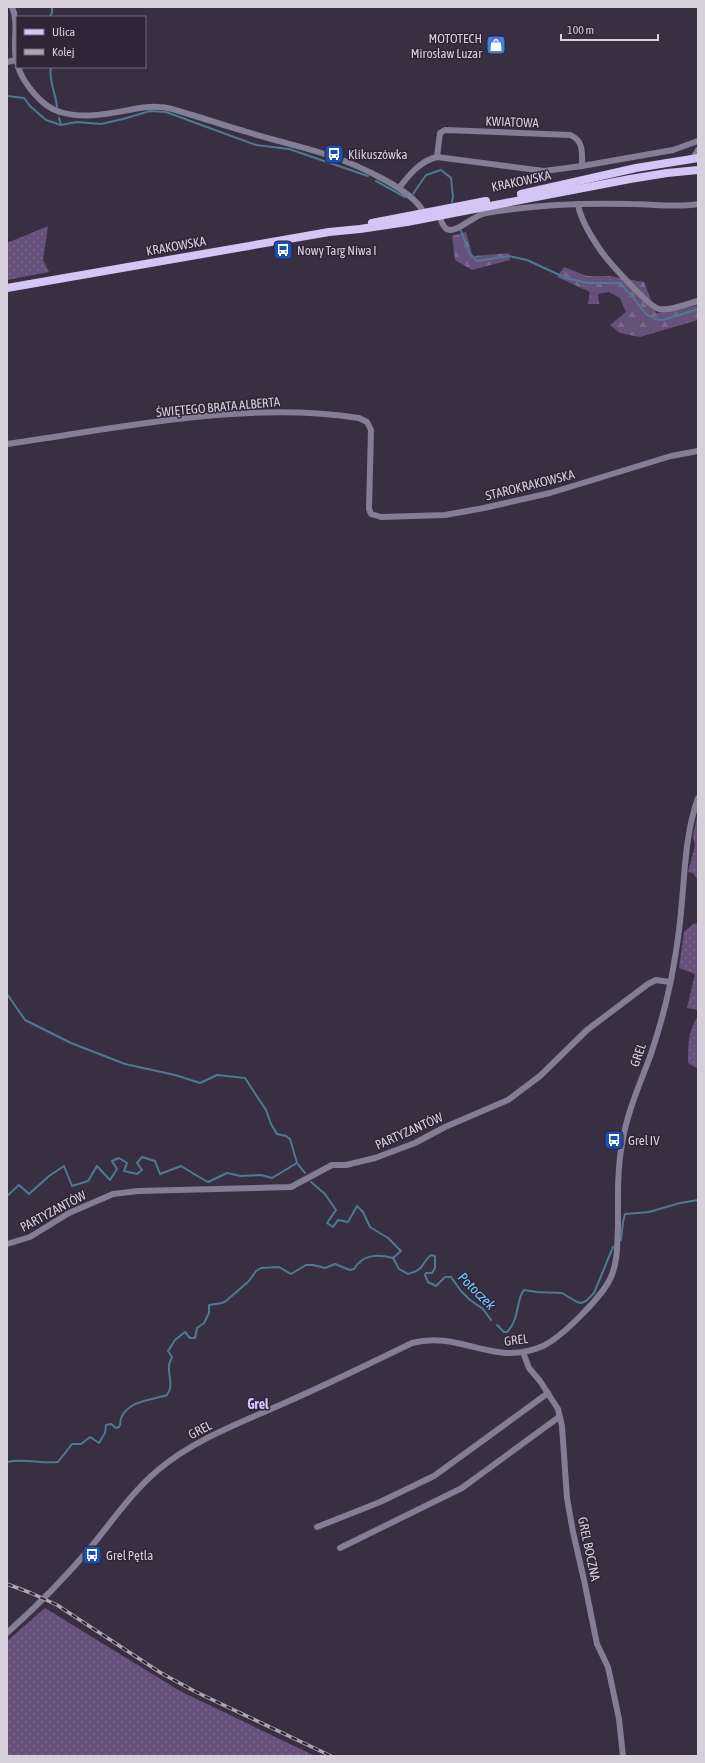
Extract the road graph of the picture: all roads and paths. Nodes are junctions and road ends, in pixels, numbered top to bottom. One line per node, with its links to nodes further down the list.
1 (12, 7): 2 (street)
2 (16, 61): 3 (street)
3 (7, 62)
4 (18, 68): 11 (street)
5 (698, 141): 9 (street)
6 (698, 150): 8 (street)
7 (437, 157): 9 (street); 9 (street, KWIATOWA); 11 (street)
8 (696, 158): 14 (main road, KRAKOWSKA)
9 (582, 166)
10 (698, 170): 14 (main road, KRAKOWSKA)
11 (399, 188): 15 (street)
12 (578, 204): 13 (street); 14 (street); 17 (street)
13 (698, 204)
14 (439, 214): 15 (main road, KRAKOWSKA)
15 (425, 216): 16 (main road, KRAKOWSKA)
16 (7, 288)
17 (698, 301)
18 (7, 444): 20 (street, ŚWIĘTEGO BRATA ALBERTA)
19 (698, 451): 20 (street, STAROKRAKOWSKA)
20 (369, 508)
21 (698, 798): 22 (street, GREL)
22 (670, 982): 23 (street, PARTYZANTÓW); 24 (street, GREL)
23 (7, 1244)
24 (523, 1352): 25 (street, GREL BOCZNA); 29 (street, GREL)
25 (548, 1393): 26 (street, GREL BOCZNA); 27 (street)
26 (559, 1417): 28 (street); 30 (street, GREL BOCZNA)
27 (317, 1527)
28 (340, 1548)
29 (7, 1633)
30 (623, 1756)

